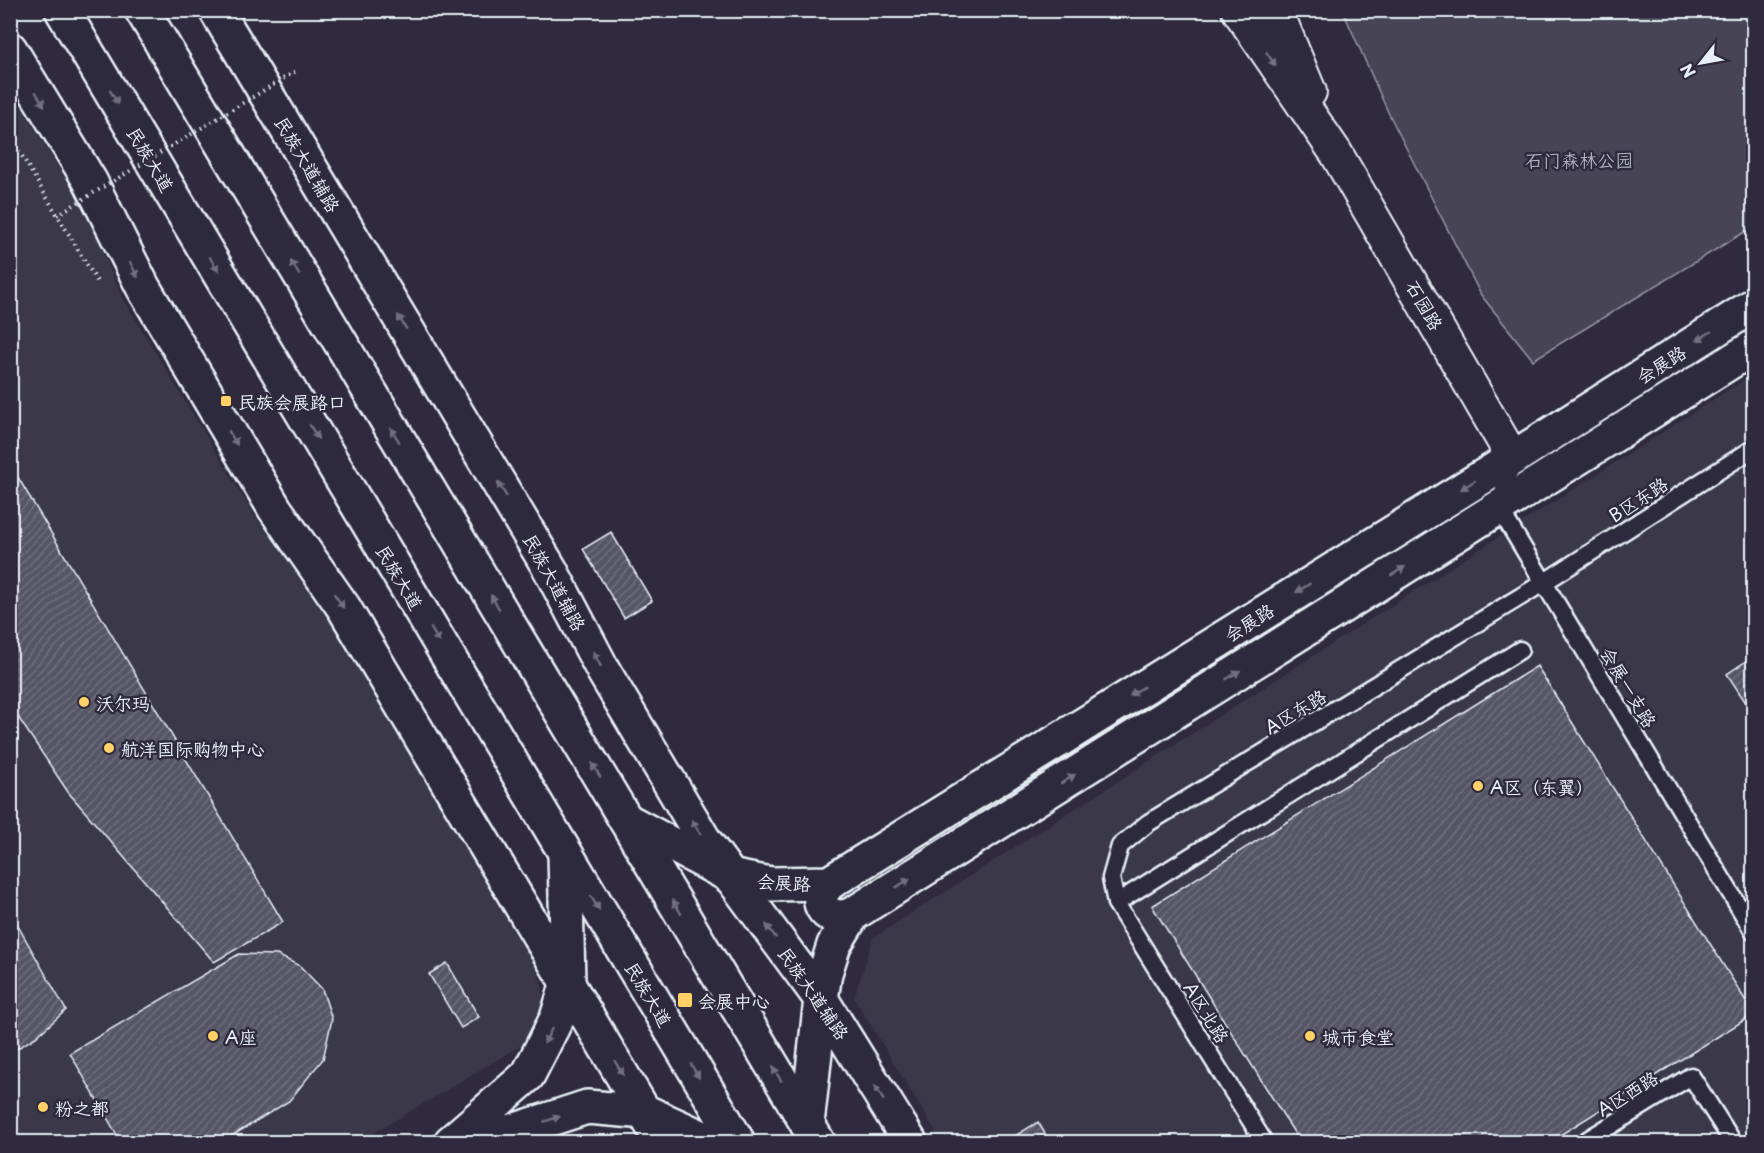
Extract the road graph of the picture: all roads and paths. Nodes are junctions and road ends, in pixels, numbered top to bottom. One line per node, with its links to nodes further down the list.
1 (62, 10): 20 (main road, 民族大道, one-way to 20)
2 (142, 10): 19 (main road, one-way to 2)
3 (216, 10): 21 (main road, 民族大道辅路, one-way to 3)
4 (1238, 10): 9 (street, 石园路, one-way to 9)
5 (1276, 10): 9 (street, 石园路)
6 (10, 49): 26 (main road, one-way to 26)
7 (296, 70): 10 (path, bridge)
8 (19, 152): 10 (path)
9 (1336, 153): 15 (street, 石园路)
10 (57, 215): 11 (path)
11 (98, 283)
12 (1754, 305): 15 (main road, 会展路, one-way to 15)
13 (1754, 347): 16 (main road, 会展路)
14 (1754, 448): 17 (lane, B区东路)
15 (1514, 458): 16 (lane); 22 (main road, 会展路, one-way to 22)
16 (1498, 508): 17 (lane, 会展一支路); 24 (main road, 会展路, one-way to 16)
17 (1543, 583): 23 (lane, A区东路); 25 (lane, 会展一支路)
18 (1520, 650): 23 (lane)
19 (626, 820): 21 (main road); 29 (main road, one-way to 19)
20 (565, 853): 26 (main road); 33 (main road, 民族大道, one-way to 33)
21 (729, 876): 22 (main road, 会展路); 27 (main road, 民族大道辅路, one-way to 21)
22 (829, 883): 24 (main road)
23 (1116, 903): 35 (lane, A区北路)
24 (853, 914): 27 (main road)
25 (1754, 932)
26 (568, 982): 28 (main road, one-way to 28); 30 (main road, one-way to 30)
27 (820, 999): 29 (main road); 34 (main road, 民族大道辅路, one-way to 27)
28 (646, 1112): 30 (main road, one-way to 28); 31 (main road); 32 (main road)
29 (812, 1133)
30 (453, 1143)
31 (662, 1143)
32 (712, 1143)
33 (738, 1143)
34 (910, 1143)
35 (1264, 1143)
36 (1584, 1143): 37 (lane, A区西路)
37 (1732, 1143)

